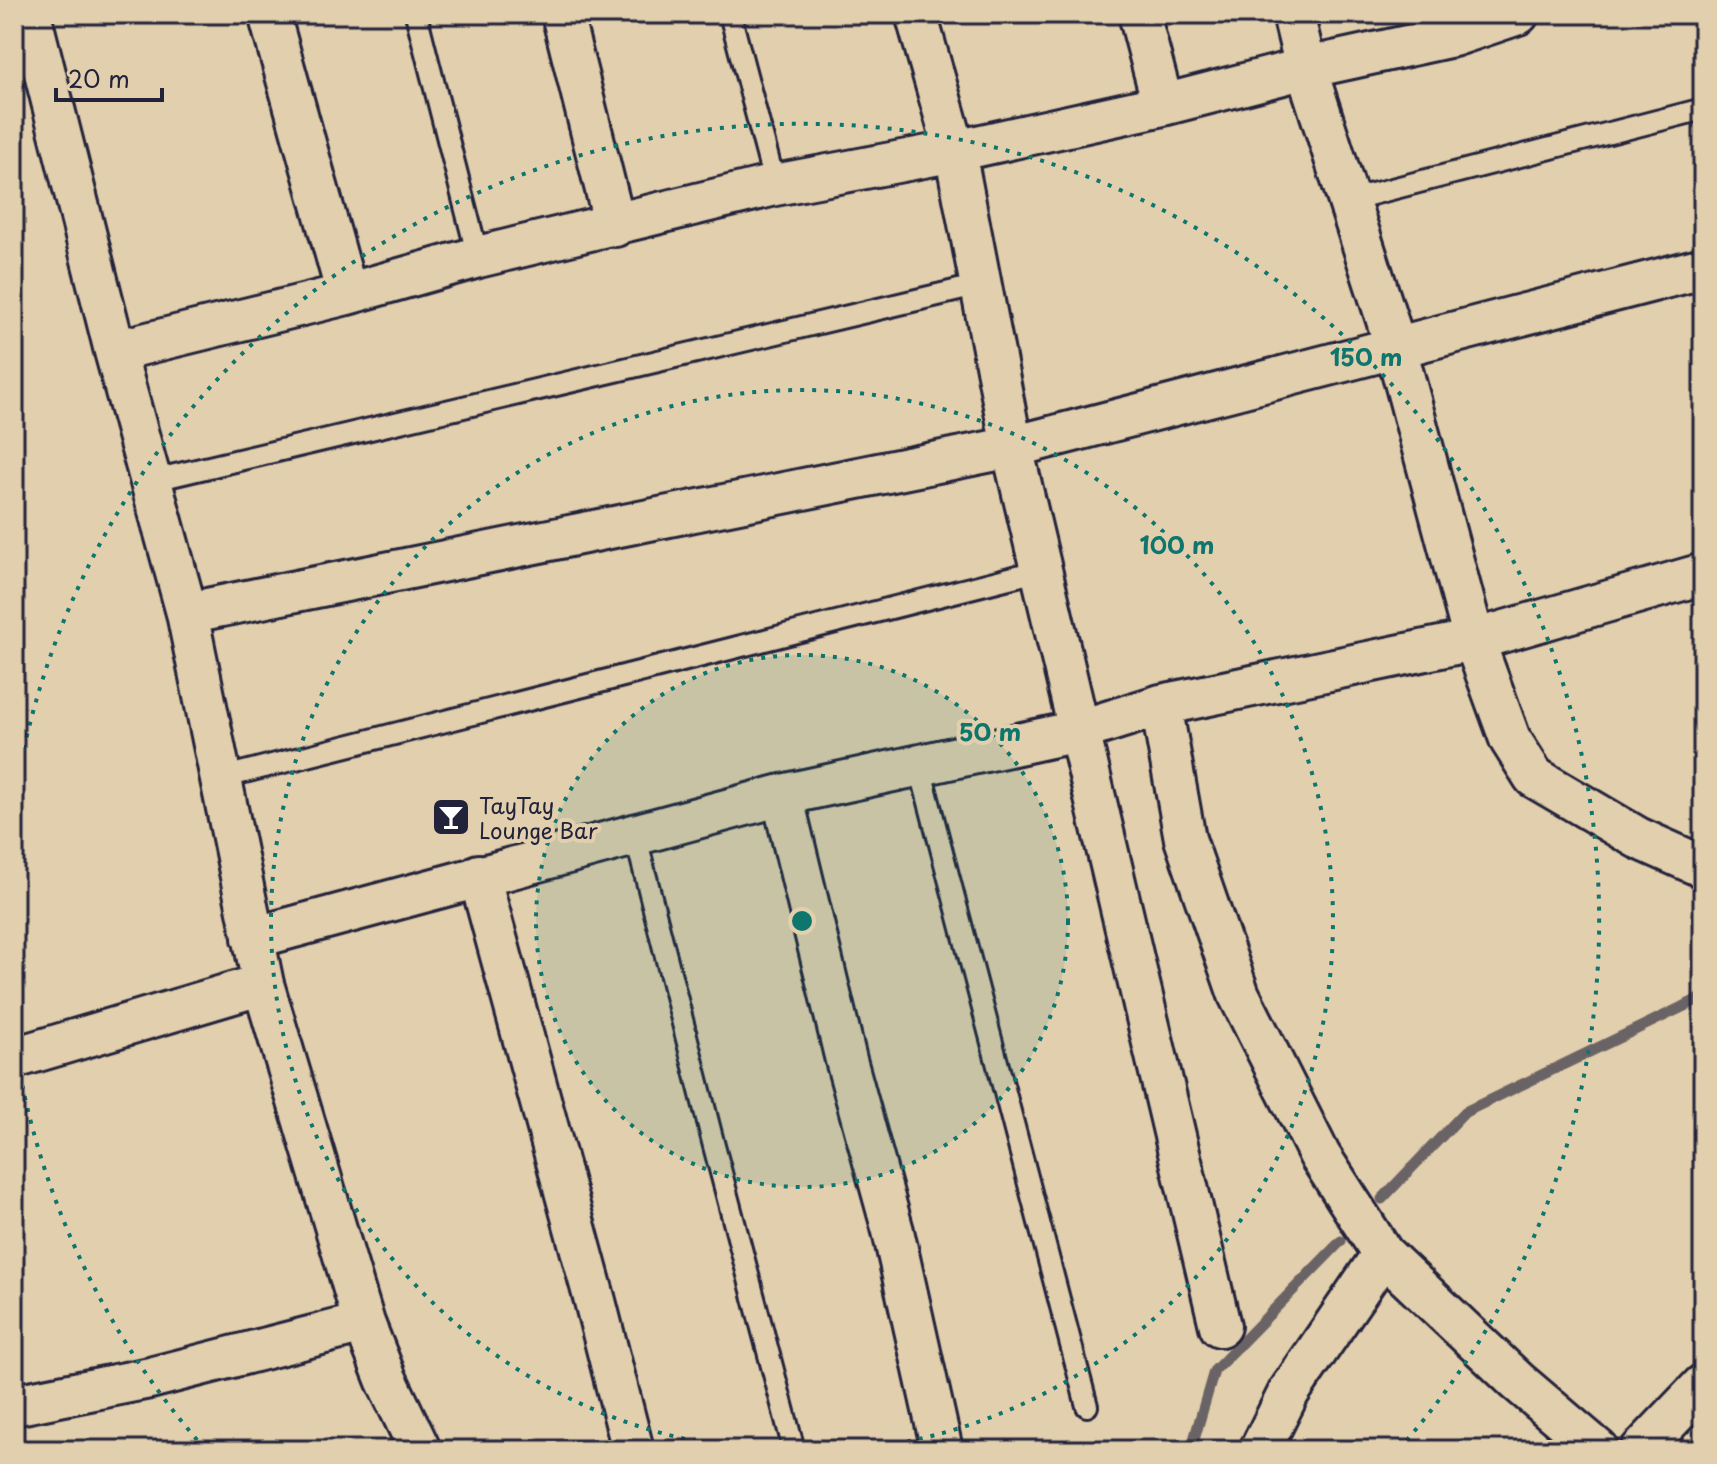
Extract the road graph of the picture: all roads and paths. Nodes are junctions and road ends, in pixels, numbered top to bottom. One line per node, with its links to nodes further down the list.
1 (30, 14): 23 (street)
2 (269, 14): 21 (street)
3 (416, 14): 18 (lane)
4 (562, 14): 17 (street)
5 (730, 14): 15 (lane)
6 (916, 14): 14 (street)
7 (1139, 14): 12 (street)
8 (1293, 14): 11 (street)
9 (1518, 14): 10 (street)
10 (1450, 25): 11 (street)
11 (1306, 68): 12 (street); 16 (street)
12 (1163, 105): 14 (street)
13 (1703, 109): 16 (lane)
14 (955, 151): 15 (street); 20 (street)
15 (775, 185): 17 (street)
16 (1349, 200): 22 (street)
17 (615, 226): 18 (street)
18 (478, 257): 21 (street)
19 (1703, 268): 22 (street)
20 (980, 285): 24 (street); 25 (lane)
21 (347, 294): 23 (street)
22 (1396, 348): 24 (street); 29 (street)
23 (115, 351): 25 (street)
24 (1012, 447): 26 (street); 28 (street)
25 (150, 481): 28 (street)
26 (1041, 570): 31 (street); 33 (lane)
27 (1703, 574): 29 (street)
28 (187, 613): 33 (street)
29 (1474, 640): 30 (street); 36 (street)
30 (1161, 705): 31 (street); 41 (street)
31 (1078, 731): 32 (street); 43 (street)
32 (919, 764): 34 (street); 46 (lane)
33 (221, 778): 38 (street)
34 (782, 795): 35 (street); 50 (street)
35 (635, 834): 37 (street); 49 (lane)
36 (1703, 867)
37 (479, 875): 38 (street); 48 (street)
38 (253, 938): 39 (street)
39 (263, 984): 40 (street); 42 (street)
40 (14, 1058)
41 (1383, 1254): 51 (street); 52 (street)
42 (364, 1323): 45 (street); 47 (street)
43 (1220, 1326)
44 (1703, 1385): 53 (street)
45 (14, 1405)
46 (1087, 1406)
47 (420, 1450)
48 (633, 1450)
49 (794, 1450)
50 (942, 1450)
51 (1260, 1450)
52 (1598, 1450)
53 (1641, 1450)

